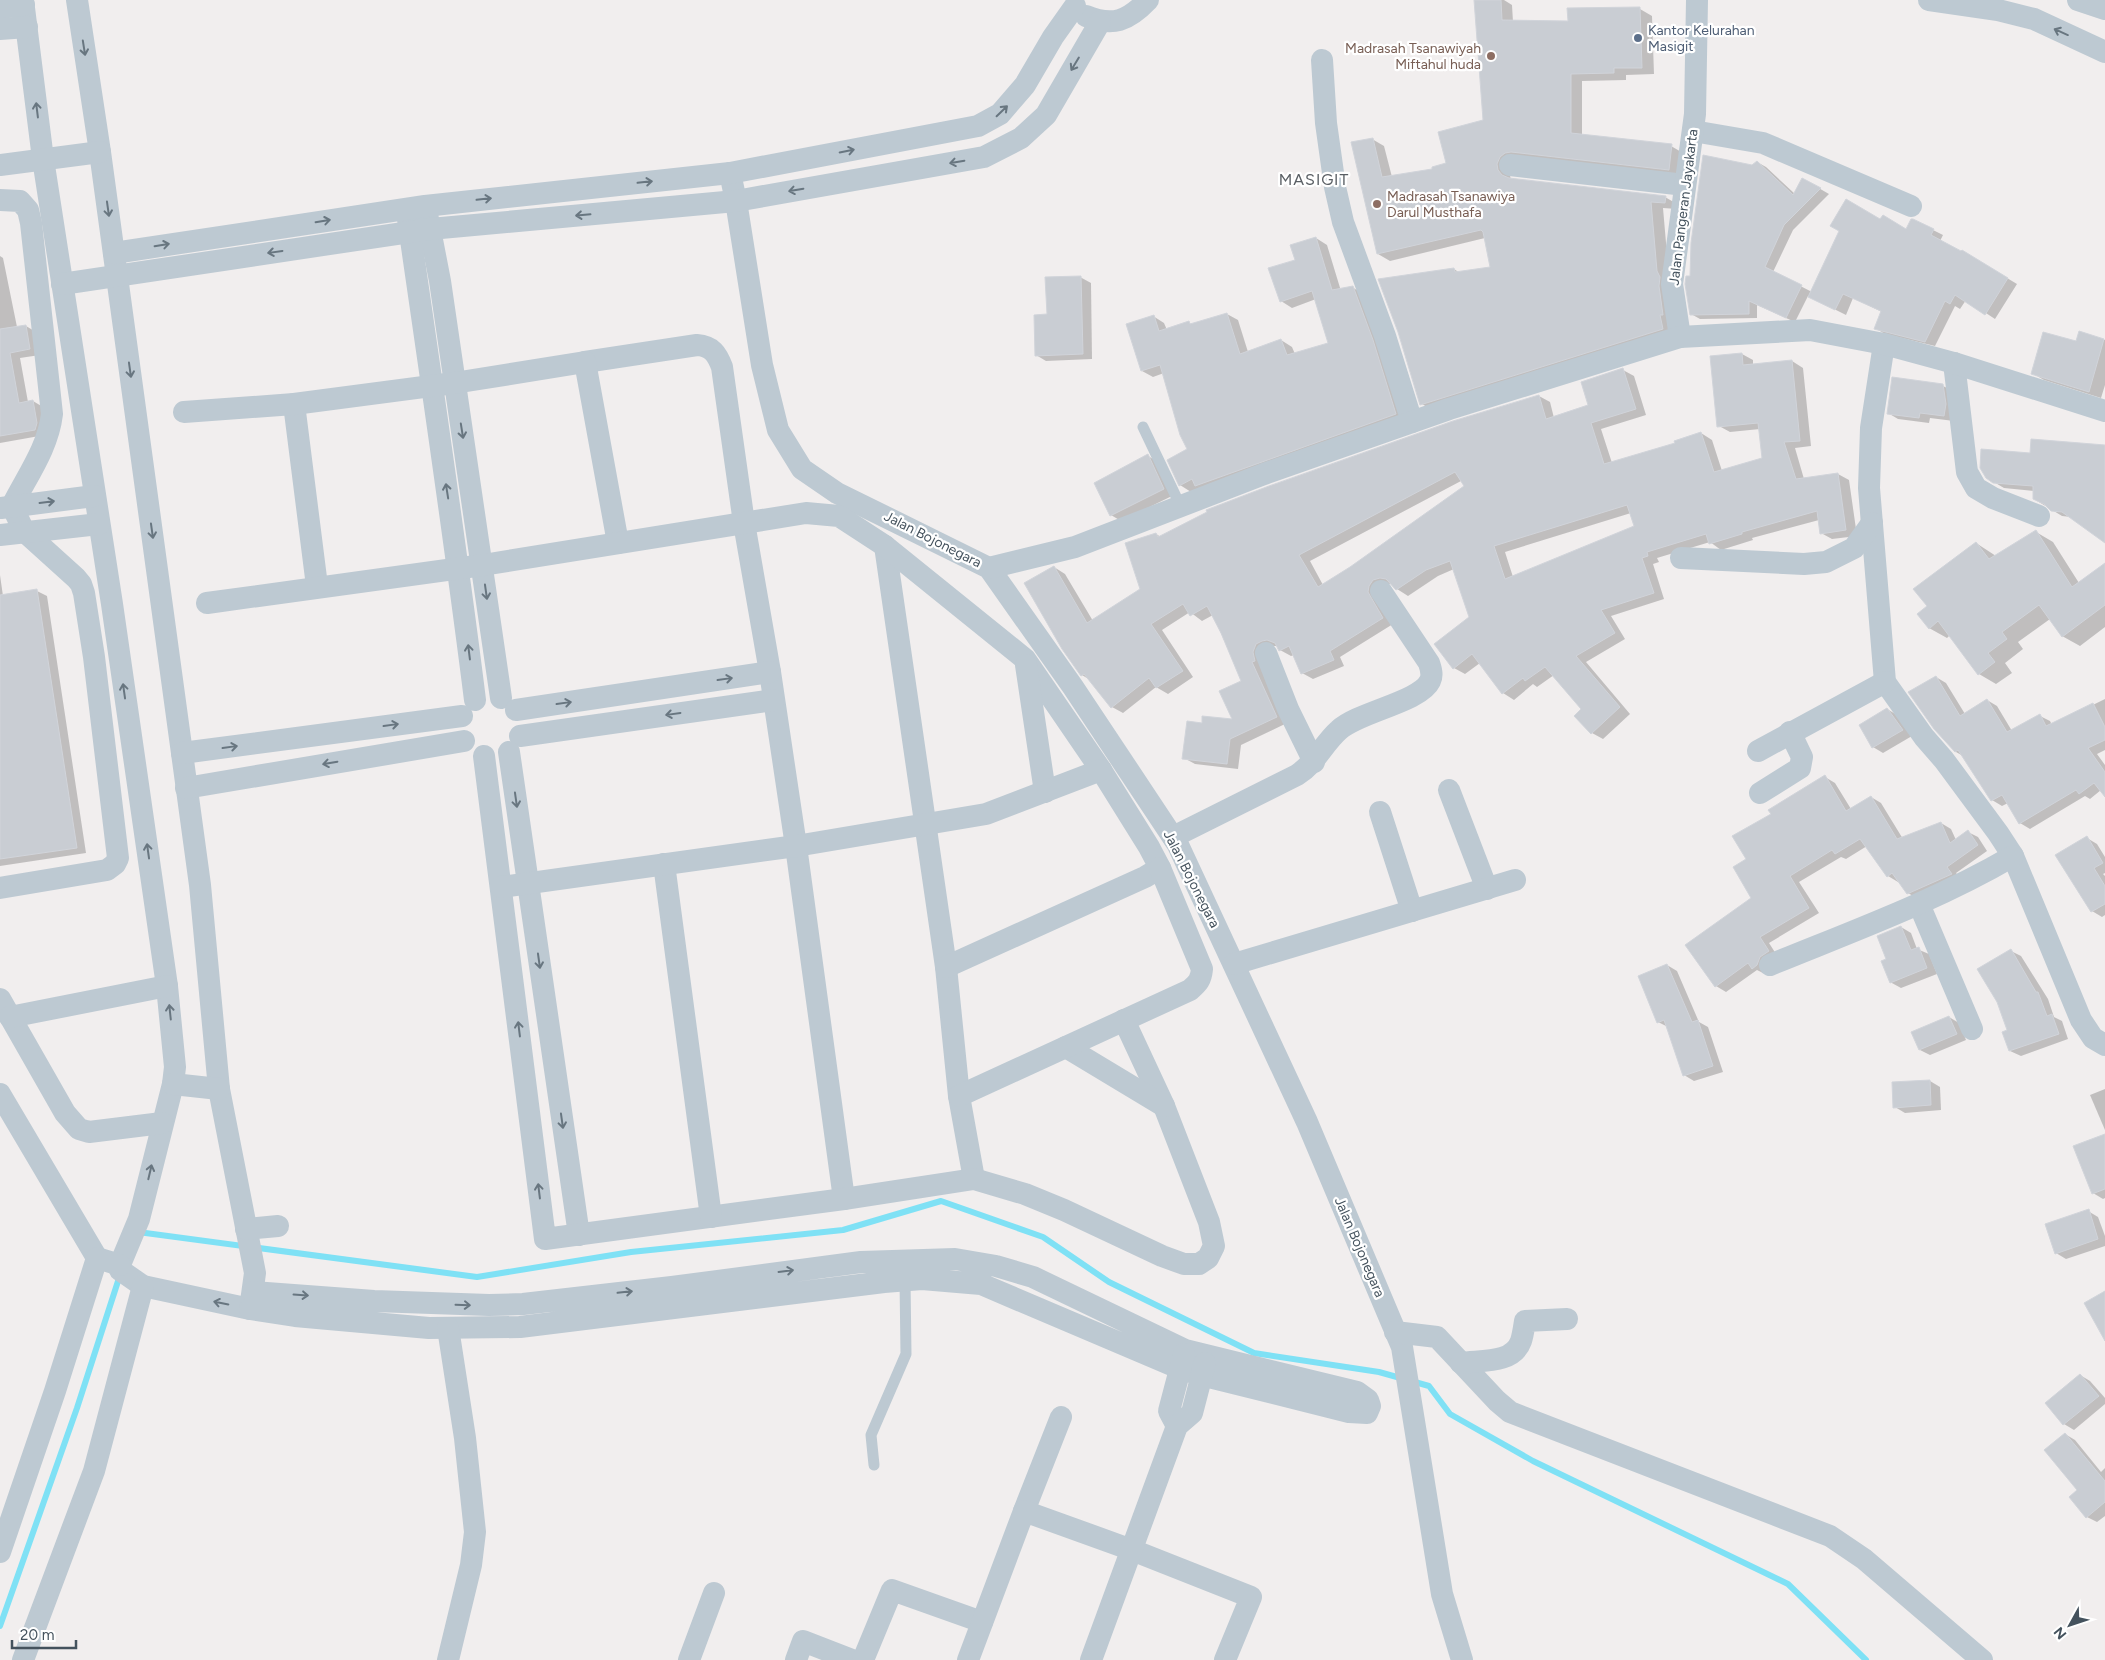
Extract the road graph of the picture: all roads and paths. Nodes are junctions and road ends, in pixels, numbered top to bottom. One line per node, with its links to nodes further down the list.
1 (77, 0): 16 (street, one-way to 16)
2 (1148, 0): 10 (street)
3 (1697, 0): 15 (street, Jalan Pangeran Jayakarta)
4 (1929, 0): 13 (street, one-way to 4)
5 (2078, 0): 9 (street)
6 (23, 3): 8 (street); 11 (street)
7 (1072, 3): 10 (street); 20 (street, one-way to 7)
8 (0, 8)
9 (2105, 9)
10 (1100, 22): 23 (street, one-way to 23)
11 (27, 27): 12 (street); 17 (street, one-way to 11)
12 (0, 29)
13 (2105, 52)
14 (1322, 60): 39 (street)
15 (1693, 131): 21 (street, Jalan Pangeran Jayakarta); 24 (street)
16 (93, 152): 17 (street); 27 (street, one-way to 27)
17 (53, 157): 18 (street); 29 (street)
18 (0, 165)
19 (1510, 165): 21 (street)
20 (730, 173): 23 (street, Jalan Bojonegara); 25 (street, one-way to 20)
21 (1685, 185): 30 (street, Jalan Pangeran Jayakarta)
22 (0, 200): 42 (street)
23 (736, 201): 26 (street, one-way to 26); 55 (street, Jalan Bojonegara)
24 (1910, 206)
25 (416, 207): 26 (street); 27 (street, one-way to 25)
26 (420, 231): 28 (street, one-way to 28); 34 (street); 35 (street)
27 (114, 253): 28 (street)
28 (117, 275): 29 (street); 70 (street, one-way to 70)
29 (62, 284): 41 (street)
30 (1680, 337): 31 (street); 39 (street)
31 (1884, 344): 33 (street); 46 (street)
32 (585, 362): 34 (street); 45 (street); 50 (street)
33 (1954, 363): 37 (street); 44 (street)
34 (454, 383): 35 (street); 53 (street, one-way to 53)
35 (431, 386): 36 (street); 54 (street, one-way to 35)
36 (294, 404): 38 (street); 56 (street)
37 (2105, 411)
38 (184, 412)
39 (1412, 422): 43 (street)
40 (1143, 427): 43 (lane)
41 (94, 496): 42 (street, one-way to 41); 47 (street)
42 (6, 507): 48 (street)
43 (1181, 508): 55 (street)
44 (2039, 516)
45 (744, 523): 50 (street); 51 (street); 61 (street)
46 (1872, 523): 52 (street); 62 (street)
47 (99, 524): 48 (street); 95 (street, one-way to 47)
48 (24, 531): 49 (street); 88 (street)
49 (0, 535)
50 (618, 543): 53 (street)
51 (885, 546): 60 (street); 79 (street)
52 (1680, 558)
53 (482, 565): 54 (street); 64 (street, one-way to 64)
54 (458, 568): 56 (street); 65 (street, one-way to 54)
55 (989, 568): 80 (street, Jalan Bojonegara)
56 (317, 586): 58 (street)
57 (1381, 591): 72 (street)
58 (207, 603)
59 (1266, 652): 72 (street)
60 (1025, 659): 73 (street); 76 (street)
61 (770, 672): 63 (street); 64 (street, one-way to 61)
62 (1886, 682): 66 (street); 82 (street)
63 (773, 700): 68 (street, one-way to 68); 81 (street)
64 (509, 704): 65 (street); 68 (street)
65 (469, 708): 67 (street); 70 (street, one-way to 65)
66 (1790, 732): 69 (street); 77 (street)
67 (464, 741): 71 (street); 74 (street, one-way to 74)
68 (514, 744): 71 (street); 86 (street, one-way to 86)
69 (1758, 751)
70 (182, 753): 74 (street)
71 (484, 756): 87 (street)
72 (1314, 762): 80 (street)
73 (1101, 770): 76 (street); 84 (street)
74 (186, 788): 102 (street)
75 (1449, 790): 89 (street)
76 (1045, 792): 79 (street)
77 (1760, 793)
78 (1380, 812): 91 (street)
79 (927, 825): 81 (street); 94 (street)
80 (1173, 837): 92 (street, Jalan Bojonegara)
81 (796, 846): 83 (street); 108 (street)
82 (2013, 856): 90 (street); 99 (street)
83 (664, 864): 86 (street); 109 (street)
84 (1160, 868): 94 (street); 97 (street)
85 (1515, 880): 89 (street)
86 (528, 884): 87 (street); 111 (street, one-way to 111)
87 (501, 887): 111 (street, one-way to 87)
88 (0, 888)
89 (1487, 889): 91 (street)
90 (1919, 904): 93 (street); 98 (street)
91 (1412, 911): 92 (street)
92 (1234, 964): 122 (street, Jalan Bojonegara)
93 (1770, 965)
94 (946, 967): 104 (street)
95 (167, 986): 96 (street); 101 (street, one-way to 95)
96 (5, 1008): 106 (street)
97 (1124, 1020): 100 (street); 105 (street)
98 (1972, 1030)
99 (2105, 1045)
100 (1066, 1046): 104 (street); 105 (street)
101 (173, 1084): 102 (street); 106 (street)
102 (219, 1089): 112 (street)
103 (0, 1094): 113 (street)
104 (959, 1096): 107 (street)
105 (1164, 1106): 107 (street)
106 (162, 1123): 115 (street, one-way to 106)
107 (974, 1179): 108 (street)
108 (844, 1199): 109 (street)
109 (711, 1217): 111 (street)
110 (278, 1226): 112 (street)
111 (579, 1235)
112 (248, 1237): 118 (street)
113 (97, 1258): 115 (street); 129 (street)
114 (955, 1259): 117 (street); 119 (street, one-way to 114); 123 (street)
115 (128, 1271): 118 (street, one-way to 115); 132 (street)
116 (904, 1280): 117 (street); 121 (street); 126 (lane)
117 (951, 1282): 123 (street)
118 (252, 1291): 119 (street, one-way to 119); 121 (street)
119 (430, 1304): 121 (street)
120 (1567, 1319): 124 (street)
121 (439, 1328): 133 (street)
122 (1398, 1339): 124 (street); 141 (street, Jalan Bojonegara)
123 (1193, 1363): 123 (street); 128 (street)
124 (1461, 1363): 142 (street)
125 (1061, 1417): 127 (street)
126 (874, 1464)
127 (1024, 1511): 128 (street); 131 (street)
128 (1132, 1550): 139 (street); 140 (street)
129 (0, 1552)
130 (714, 1593): 134 (street)
131 (982, 1622): 137 (street); 138 (street)
132 (23, 1660)
133 (448, 1660)
134 (690, 1660)
135 (796, 1660): 136 (street)
136 (852, 1660)
137 (863, 1660)
138 (968, 1660)
139 (1091, 1660)
140 (1225, 1660)
141 (1462, 1660)
142 (1982, 1660)

